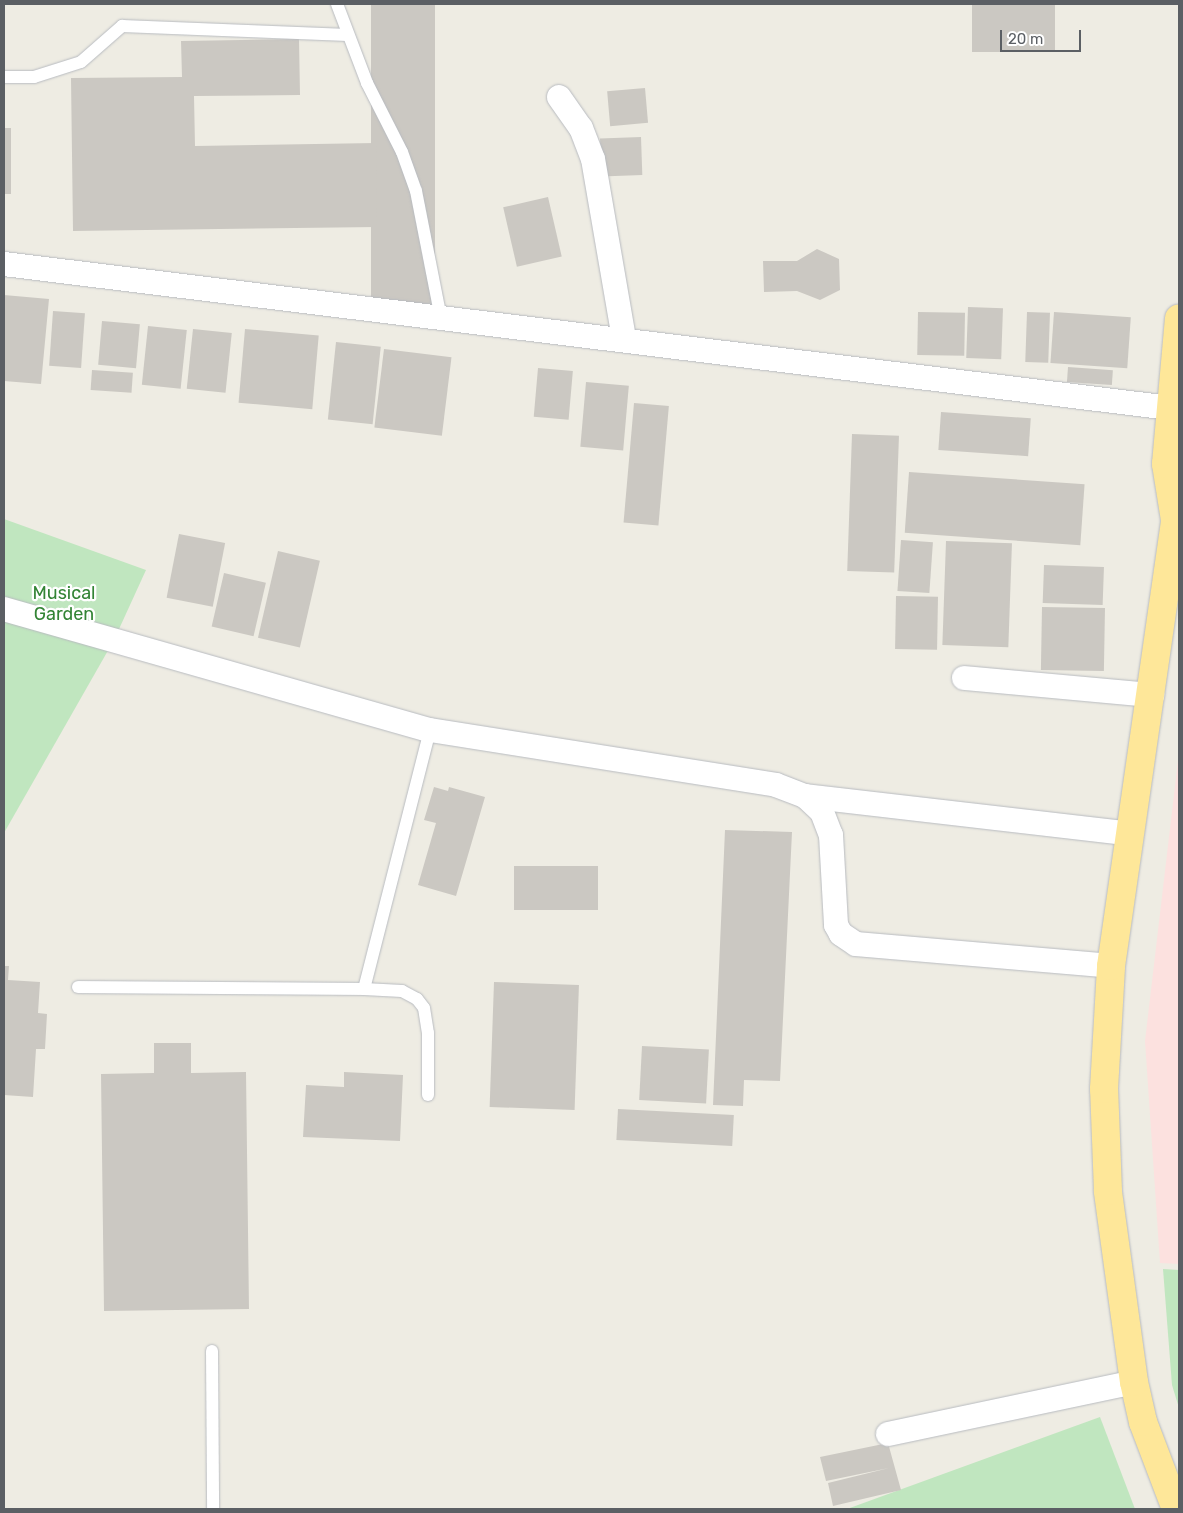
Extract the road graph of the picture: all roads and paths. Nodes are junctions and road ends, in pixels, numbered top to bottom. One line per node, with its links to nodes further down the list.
1 (337, 4): 2 (lane)
2 (348, 35): 3 (lane); 6 (lane)
3 (4, 77)
4 (559, 97): 8 (street)
5 (4, 264): 6 (street)
6 (441, 318): 8 (street)
7 (1179, 319): 9 (highway)
8 (624, 338): 9 (street)
9 (1170, 408): 10 (highway)
10 (1177, 518): 13 (highway)
11 (4, 608): 14 (street)
12 (964, 678): 13 (street)
13 (1152, 695): 16 (highway)
14 (430, 730): 15 (street); 19 (lane)
15 (805, 796): 16 (street); 17 (street)
16 (1131, 834): 17 (highway)
17 (1111, 966): 22 (highway)
18 (78, 987): 19 (lane)
19 (364, 989): 20 (lane)
20 (428, 1095)
21 (212, 1350): 24 (lane)
22 (1134, 1382): 23 (street); 25 (highway)
23 (888, 1434)
24 (213, 1509)
25 (1176, 1509)

